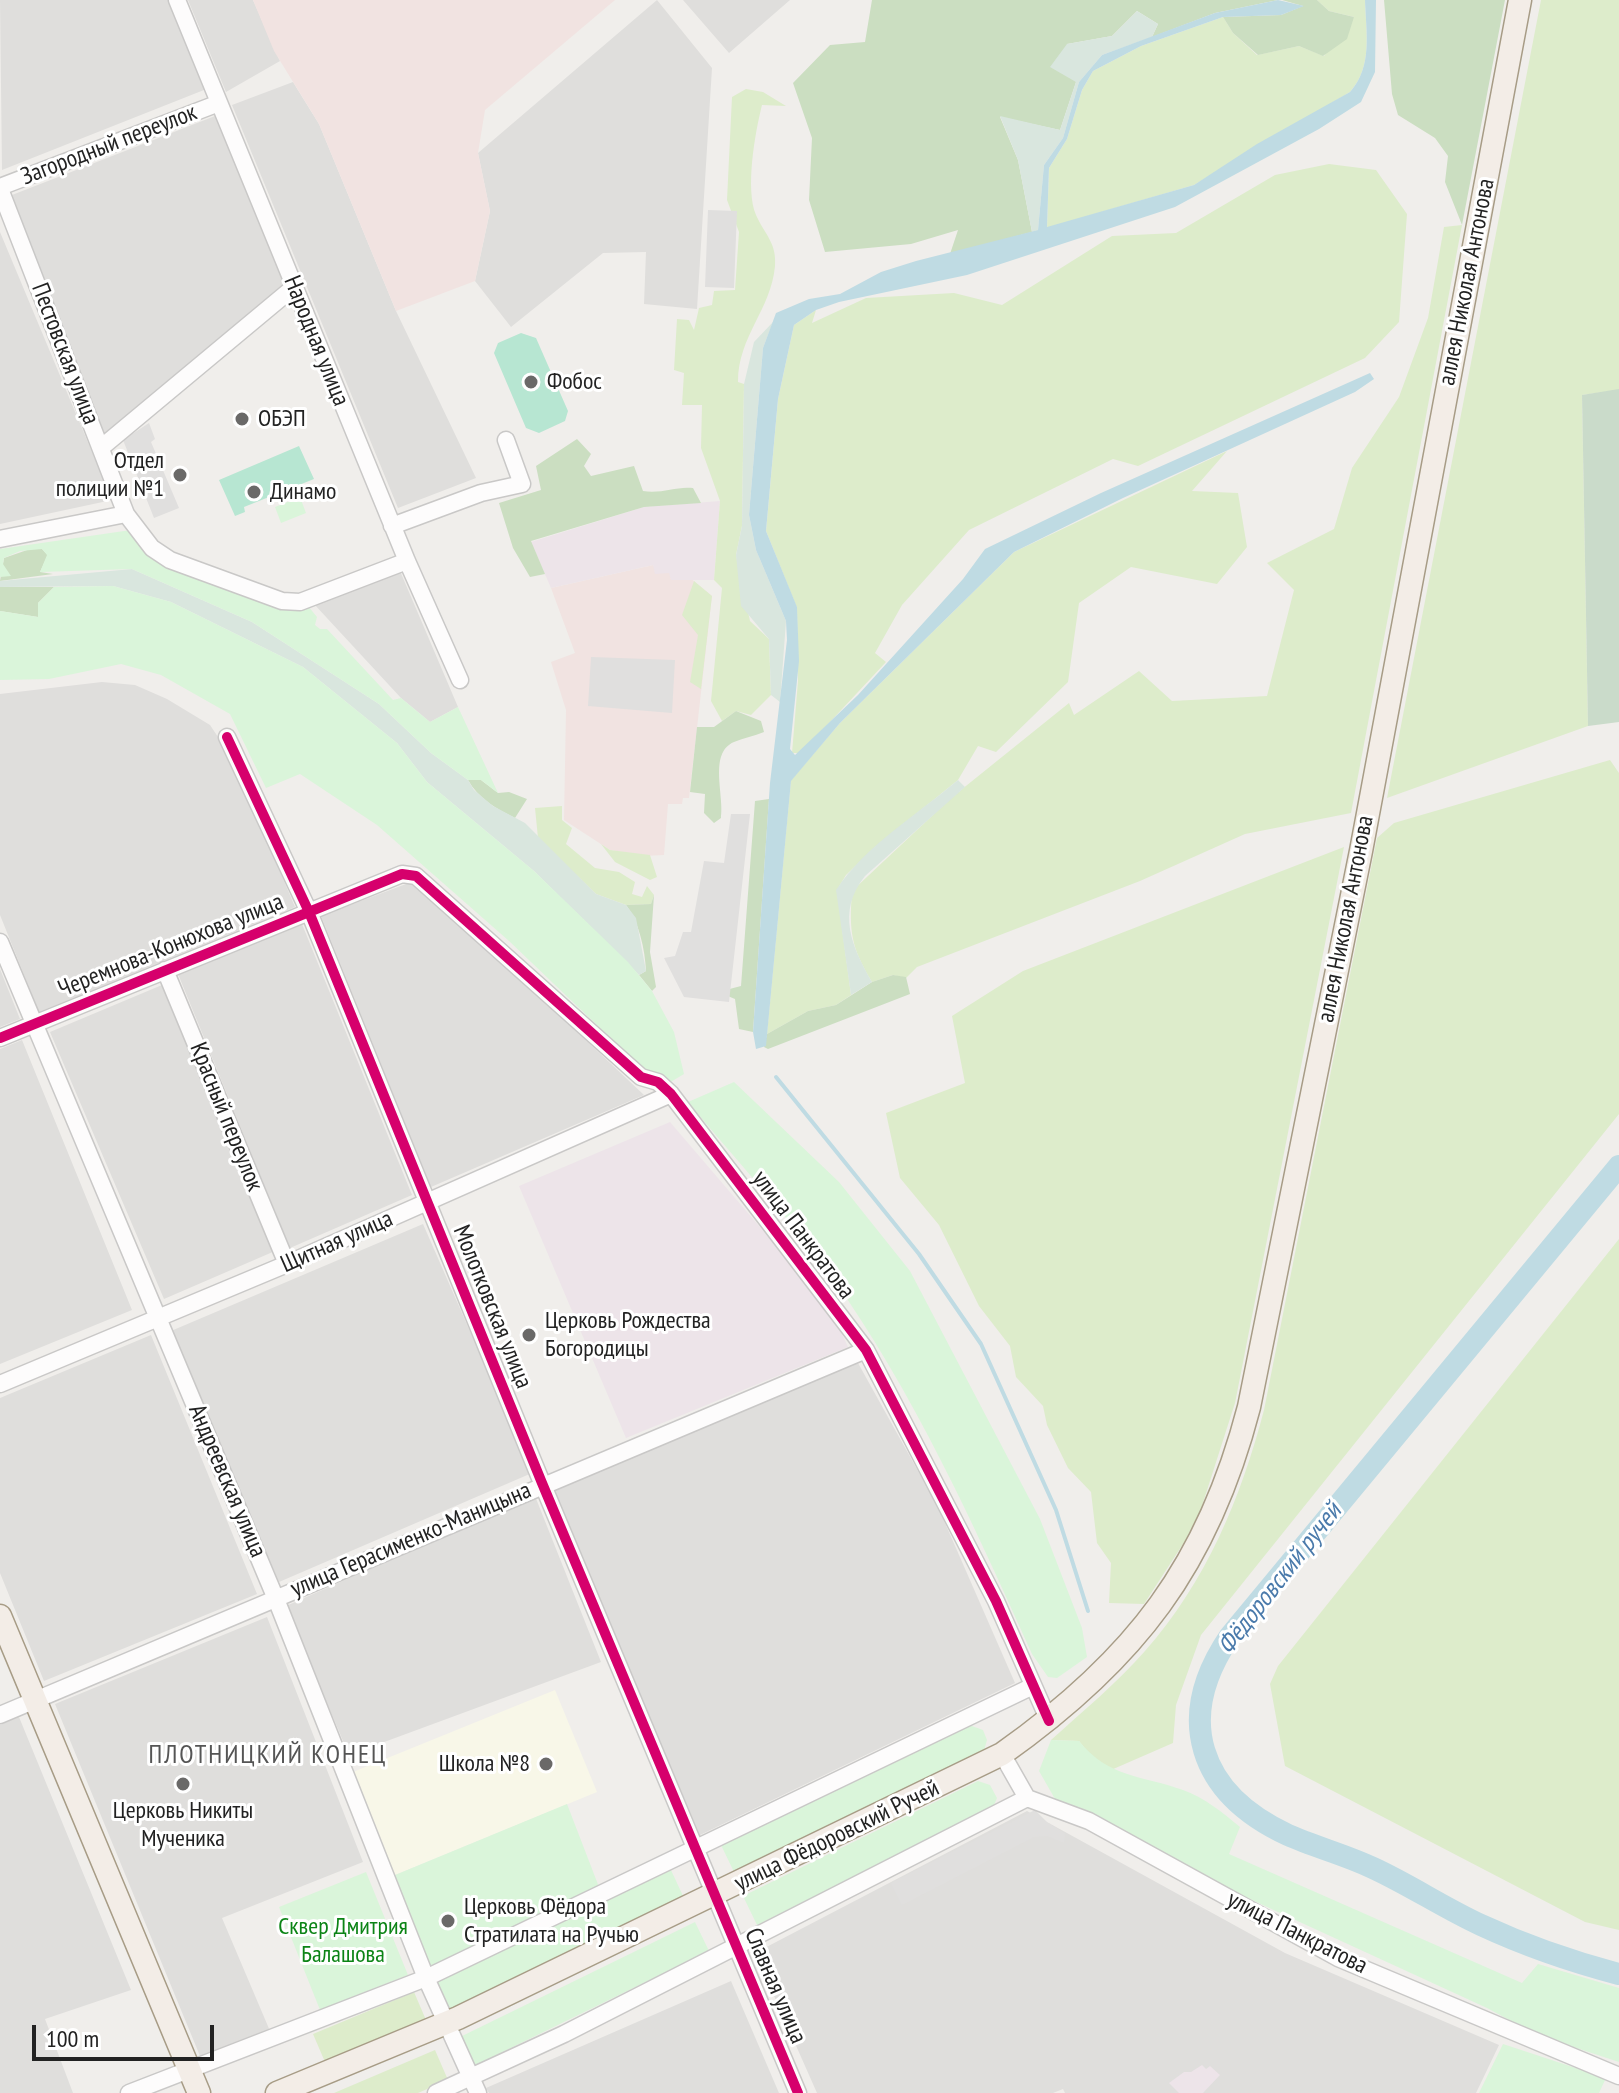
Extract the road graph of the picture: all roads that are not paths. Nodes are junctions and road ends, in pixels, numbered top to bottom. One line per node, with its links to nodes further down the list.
1 (177, 0): 3 (street, Народная улица)
2 (1520, 0): 32 (main road, аллея Николая Антонова)
3 (219, 103): 4 (street, Загородный переулок); 5 (street, Народная улица)
4 (0, 188): 7 (street, Пестовская улица)
5 (294, 287): 7 (street); 9 (street, Народная улица)
6 (506, 440): 9 (street)
7 (102, 447): 8 (street, Пестовская улица)
8 (128, 516): 10 (street); 11 (street, Пестовская улица)
9 (392, 526): 11 (street, Народная улица)
10 (0, 539)
11 (407, 561): 12 (street, Народная улица)
12 (460, 680)
13 (227, 737): 15 (street, Молотковская улица)
14 (402, 874): 15 (street, Черемнова-Конюхова улица); 20 (street, улица Панкратова)
15 (309, 912): 17 (street, Черемнова-Конюхова улица); 21 (street, Молотковская улица)
16 (0, 942): 18 (street, Андреевская улица)
17 (165, 970): 18 (street, Черемнова-Конюхова улица); 22 (street, Красный переулок)
18 (34, 1024): 19 (street, Черемнова-Конюхова улица); 23 (street, Андреевская улица)
19 (0, 1038)
20 (671, 1094): 21 (street, Щитная улица); 24 (street, улица Панкратова)
21 (427, 1203): 22 (street, Щитная улица); 26 (street, Молотковская улица)
22 (287, 1264): 23 (street, Щитная улица)
23 (159, 1318): 25 (street, Щитная улица); 27 (street, Андреевская улица)
24 (866, 1350): 26 (street, улица Герасименко-Маницына); 29 (street, улица Панкратова)
25 (0, 1384)
26 (542, 1483): 27 (street, улица Герасименко-Маницына); 35 (street, Молотковская улица)
27 (276, 1599): 30 (street, улица Герасименко-Маницына); 38 (street, Андреевская улица)
28 (0, 1616): 30 (main road)
29 (1033, 1686): 32 (street, улица Панкратова); 35 (street)
30 (36, 1700): 31 (street, улица Герасименко-Маницына); 40 (main road)
31 (0, 1715)
32 (1049, 1721): 33 (main road, аллея Николая Антонова)
33 (1002, 1754): 34 (street); 36 (main road, улица Фёдоровский Ручей)
34 (1027, 1798): 37 (street); 41 (street, улица Панкратова)
35 (695, 1849): 36 (street, Молотковская улица); 38 (street)
36 (715, 1895): 37 (street, Славная улица); 39 (main road, улица Фёдоровский Ручей)
37 (737, 1947): 42 (street); 47 (street, Славная улица)
38 (426, 1978): 39 (street, Андреевская улица); 40 (street)
39 (447, 2024): 42 (street, Андреевская улица); 45 (main road, улица Фёдоровский Ручей)
40 (190, 2071): 43 (street); 44 (main road)
41 (1619, 2079): 48 (street)
42 (474, 2085): 46 (street)
43 (129, 2093)
44 (199, 2093)
45 (277, 2093)
46 (436, 2093)
47 (798, 2093)
48 (1614, 2093)

